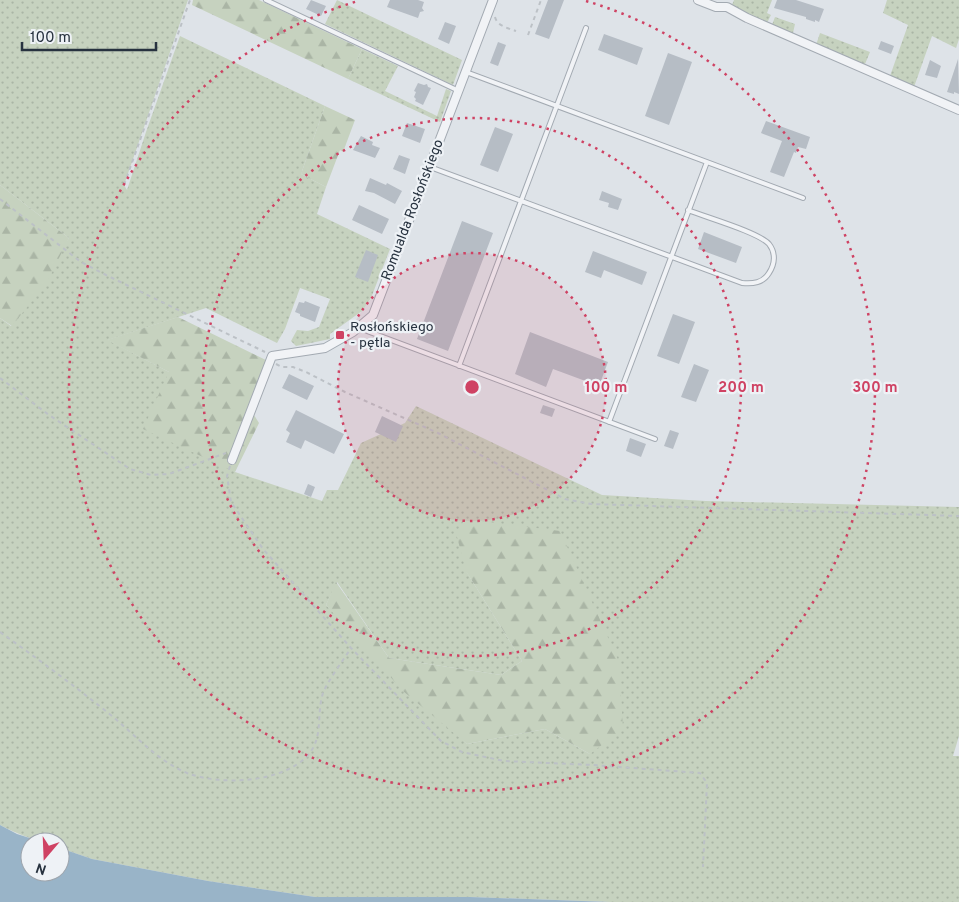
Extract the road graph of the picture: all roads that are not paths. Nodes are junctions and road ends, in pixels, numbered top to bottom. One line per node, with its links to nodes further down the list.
1 (266, 0): 7 (lane)
2 (492, 0): 6 (street, Romualda Rosłońskiego)
3 (698, 0): 4 (street)
4 (728, 3): 9 (street)
5 (586, 28): 8 (lane)
6 (466, 72): 7 (street, Romualda Rosłońskiego); 8 (lane)
7 (459, 91): 11 (street, Romualda Rosłońskiego)
8 (557, 106): 10 (lane); 13 (lane)
9 (959, 110)
10 (707, 162): 12 (lane); 14 (lane)
11 (430, 167): 13 (lane); 20 (street, Romualda Rosłońskiego)
12 (803, 198)
13 (521, 201): 15 (lane); 17 (lane)
14 (688, 210): 15 (lane); 15 (lane)
15 (670, 256): 18 (lane)
16 (367, 332): 17 (lane)
17 (460, 366): 18 (lane)
18 (609, 422): 19 (lane)
19 (655, 439)
20 (231, 456)

